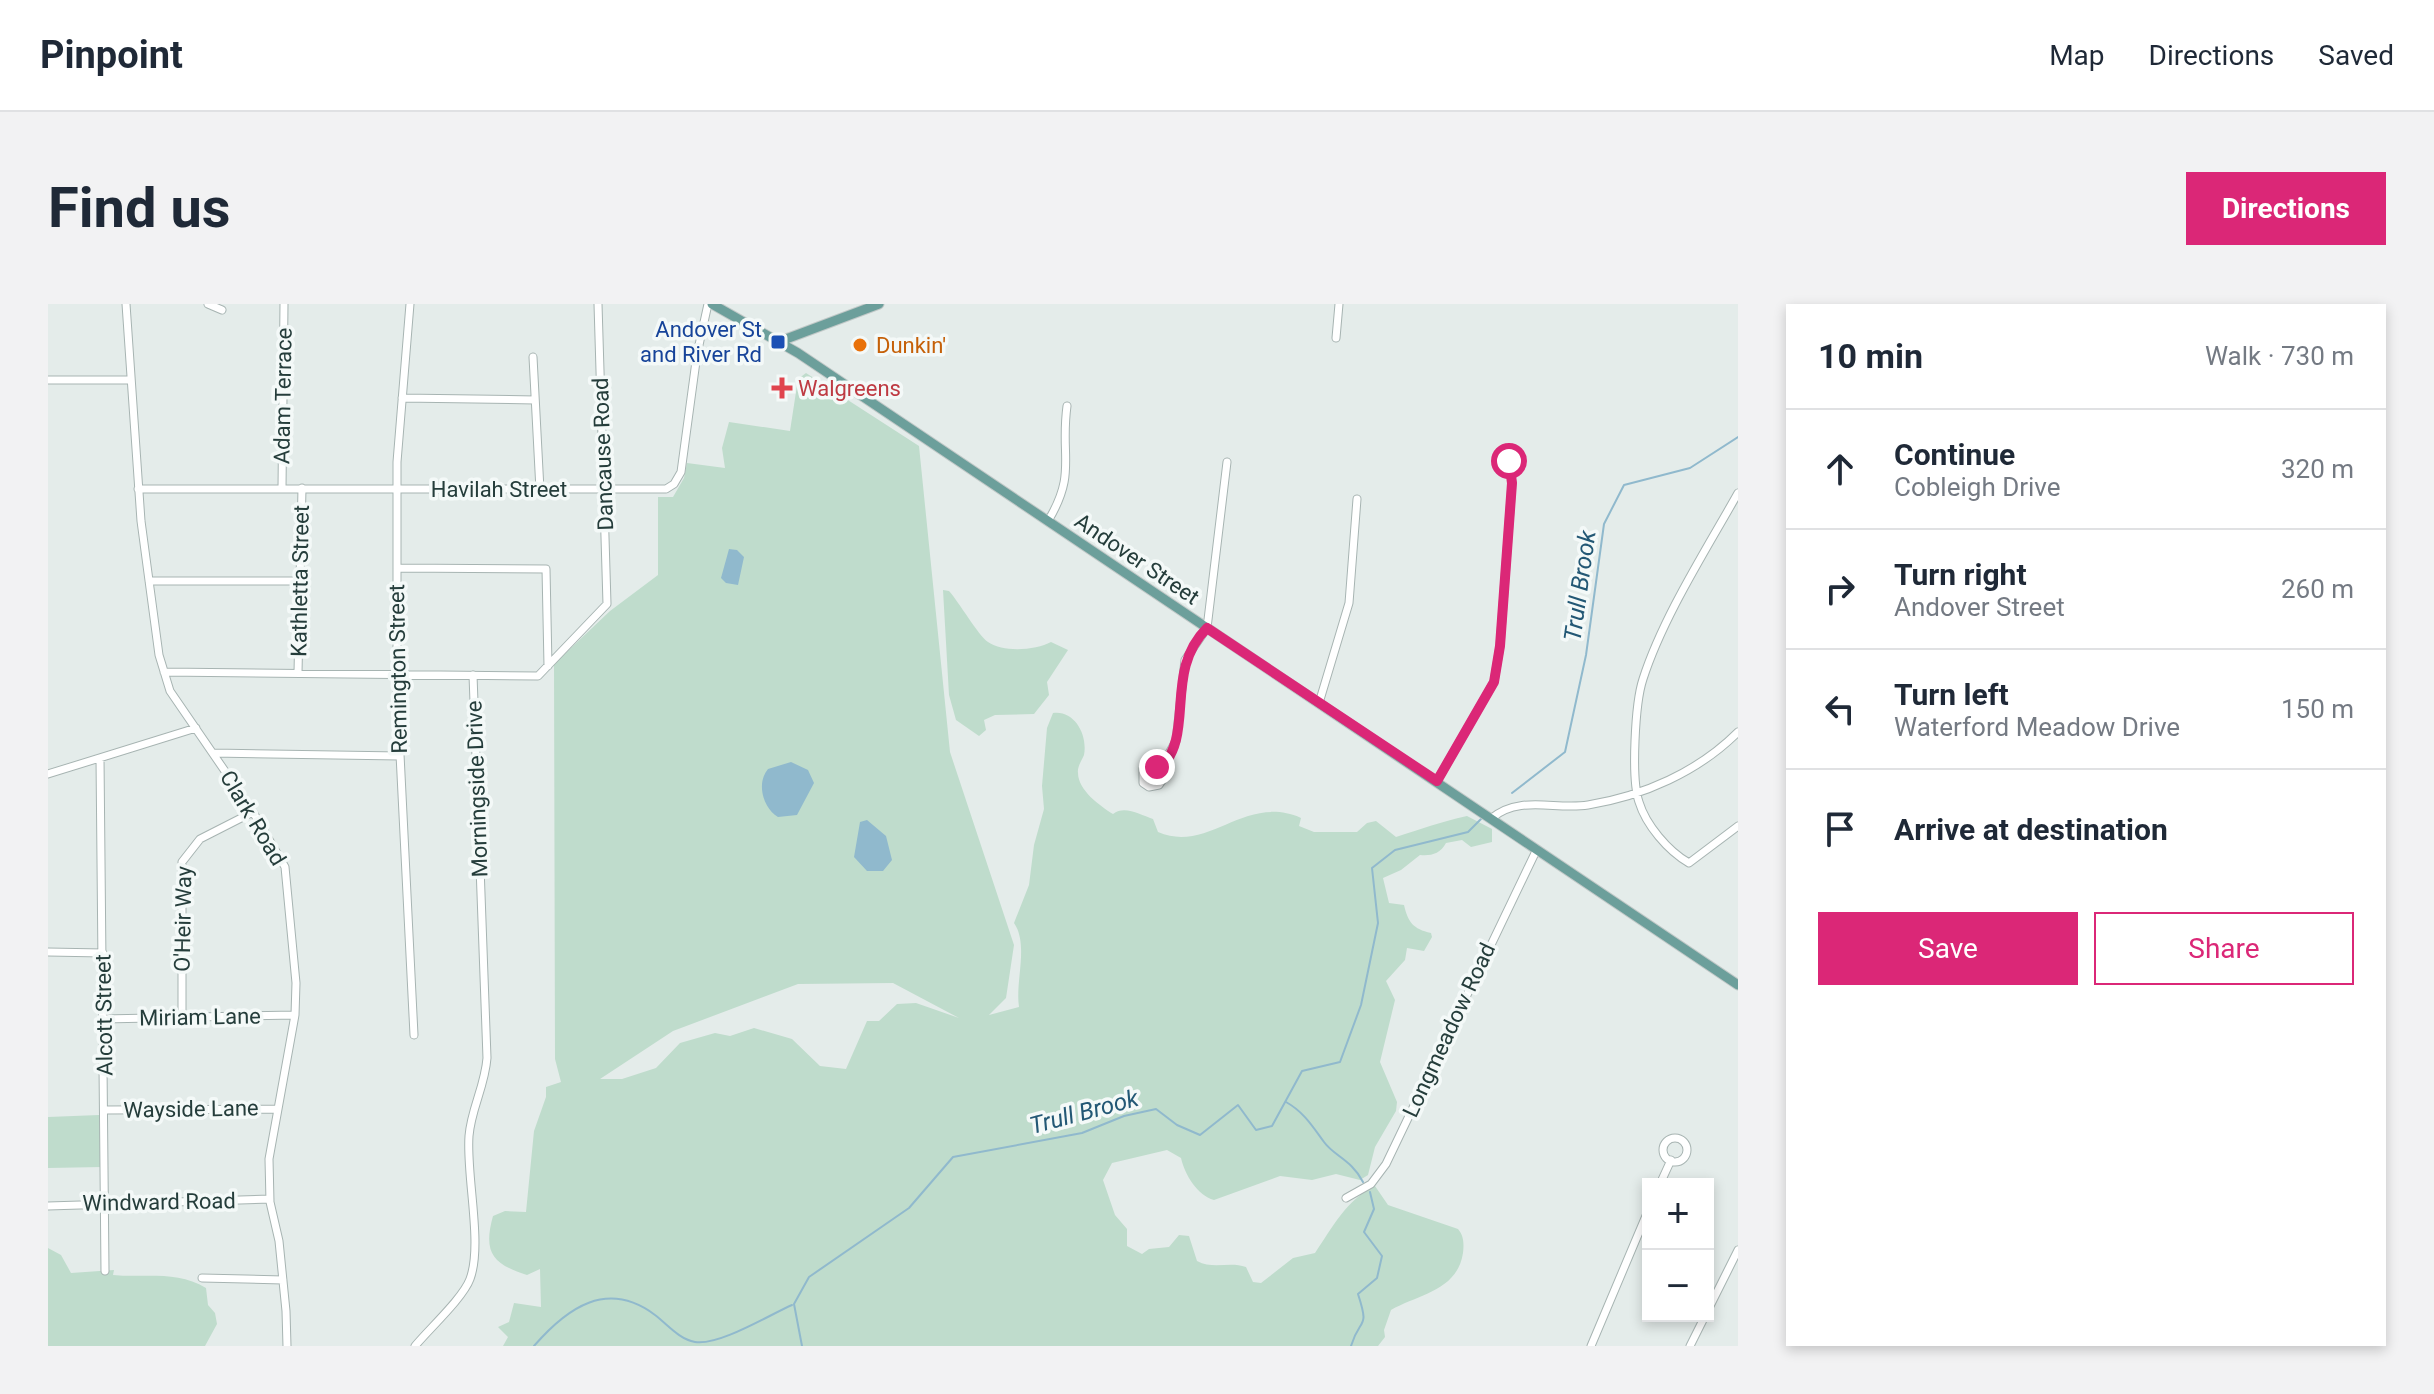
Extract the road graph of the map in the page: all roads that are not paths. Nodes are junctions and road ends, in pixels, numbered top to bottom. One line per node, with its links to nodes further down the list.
1 (126, 304): 14 (street, Clark Road)
2 (208, 304): 9 (street)
3 (284, 304): 20 (street, Adam Terrace)
4 (410, 304): 15 (street, Remington Street)
5 (598, 304): 24 (street, Dancause Road)
6 (710, 304): 11 (main road, Andover Street); 24 (street, Havilah Street)
7 (879, 304): 11 (main road)
8 (1339, 304): 10 (street)
9 (222, 310)
10 (1336, 338)
11 (778, 342): 28 (main road, Andover Street)
12 (533, 357): 16 (street)
13 (48, 380): 14 (street)
14 (130, 380): 22 (street, Clark Road)
15 (402, 398): 16 (street); 23 (street, Remington Street)
16 (535, 400): 25 (street)
17 (1067, 406): 28 (street)
18 (1503, 450): 46 (street)
19 (1227, 462): 32 (street)
20 (282, 488): 21 (street, Havilah Street); 22 (street, Havilah Street)
21 (302, 488): 23 (street, Havilah Street); 31 (street, Kathletta Street)
22 (138, 489): 30 (street, Clark Road)
23 (397, 489): 25 (street, Havilah Street); 29 (street, Remington Street)
24 (605, 489): 25 (street, Havilah Street); 33 (street, Dancause Road)
25 (540, 490)
26 (1738, 493): 47 (street)
27 (1357, 499): 38 (street)
28 (1048, 521): 32 (main road, Andover Street)
29 (397, 568): 33 (street); 36 (street, Remington Street)
30 (149, 581): 31 (street); 34 (street, Clark Road)
31 (299, 581): 35 (street, Kathletta Street)
32 (1207, 628): 38 (main road, Andover Street); 44 (street)
33 (548, 666): 37 (street)
34 (164, 672): 35 (street); 39 (street, Clark Road)
35 (298, 673): 36 (street)
36 (397, 674): 37 (street); 42 (street, Remington Street)
37 (473, 675): 75 (street, Morningside Drive)
38 (1319, 703): 46 (main road, Andover Street)
39 (196, 728): 41 (street, Clark Road); 43 (street)
40 (1738, 732): 47 (street)
41 (213, 753): 42 (street); 48 (street, Clark Road)
42 (400, 756): 58 (street, Remington Street)
43 (100, 758): 45 (street); 53 (street, Alcott Street)
44 (1160, 769)
45 (48, 774)
46 (1437, 781): 49 (main road, Andover Street)
47 (1636, 794): 49 (street); 50 (street)
48 (253, 812): 55 (street, Clark Road); 56 (street, O'Heir Way)
49 (1492, 818): 51 (main road, Andover Street)
50 (1738, 826)
51 (1537, 849): 54 (main road, Andover Street); 63 (street, Longmeadow Road)
52 (48, 952): 53 (street)
53 (103, 953): 57 (street, Alcott Street)
54 (1738, 985)
55 (295, 1015): 56 (street, Miriam Lane); 59 (street, Clark Road)
56 (182, 1017): 57 (street, Miriam Lane)
57 (104, 1019): 60 (street, Alcott Street)
58 (414, 1035)
59 (278, 1109): 60 (street, Wayside Lane); 64 (street, Clark Road)
60 (105, 1110): 65 (street, Alcott Street)
61 (1671, 1160): 62 (street)
62 (1663, 1178)
63 (1346, 1198)
64 (270, 1199): 65 (street, Windward Road); 71 (street, Clark Road)
65 (105, 1202): 66 (street, Windward Road); 69 (street, Alcott Street)
66 (48, 1206)
67 (1642, 1225): 76 (street)
68 (1738, 1250): 72 (street)
69 (105, 1271)
70 (202, 1278): 71 (street)
71 (283, 1280): 74 (street, Clark Road)
72 (1714, 1298)
73 (1702, 1322): 77 (street)
74 (287, 1346)
75 (415, 1346)
76 (1591, 1346)
77 (1690, 1346)

